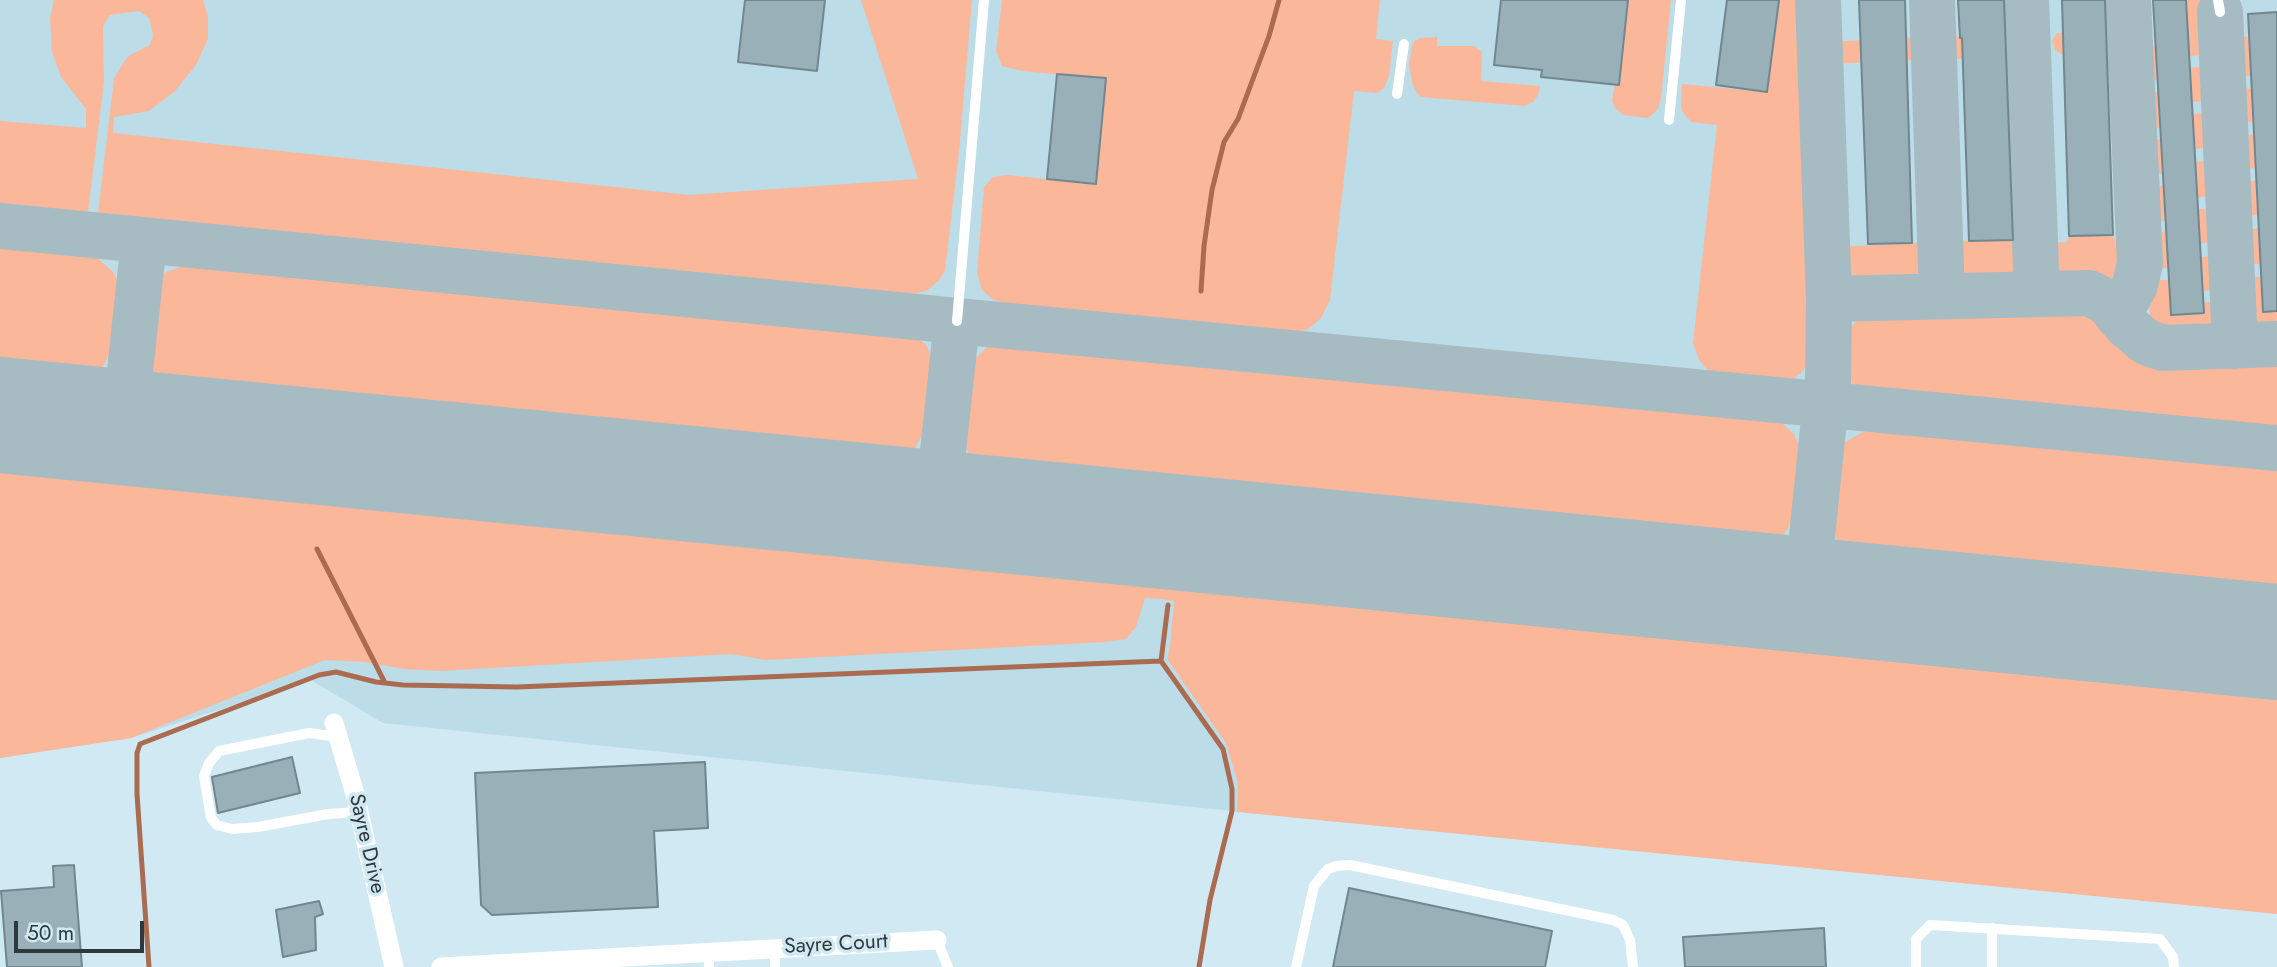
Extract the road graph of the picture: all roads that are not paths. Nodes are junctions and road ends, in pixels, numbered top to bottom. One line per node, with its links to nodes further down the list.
1 (984, 0): 8 (lane)
2 (1681, 0): 7 (lane)
3 (2218, 0): 4 (lane)
4 (2220, 12)
5 (1404, 44): 6 (lane)
6 (1397, 94)
7 (1668, 120)
8 (957, 321)
9 (336, 730): 10 (street, Sayre Drive); 10 (lane)
10 (359, 812): 18 (street, Sayre Drive)
11 (1992, 928): 23 (lane); 24 (lane); 25 (lane)
12 (937, 940): 13 (street, Sayre Court); 20 (lane)
13 (775, 958): 14 (street, Sayre Court)
14 (709, 960): 15 (street, Sayre Court)
15 (618, 962): 16 (street, Sayre Court)
16 (554, 964): 17 (street, Sayre Court)
17 (512, 965): 19 (street, Sayre Court)
18 (394, 967)
19 (441, 967)
20 (948, 967)
21 (1296, 967): 22 (lane)
22 (1633, 967)
23 (1916, 967)
24 (1992, 967)
25 (2174, 967)

